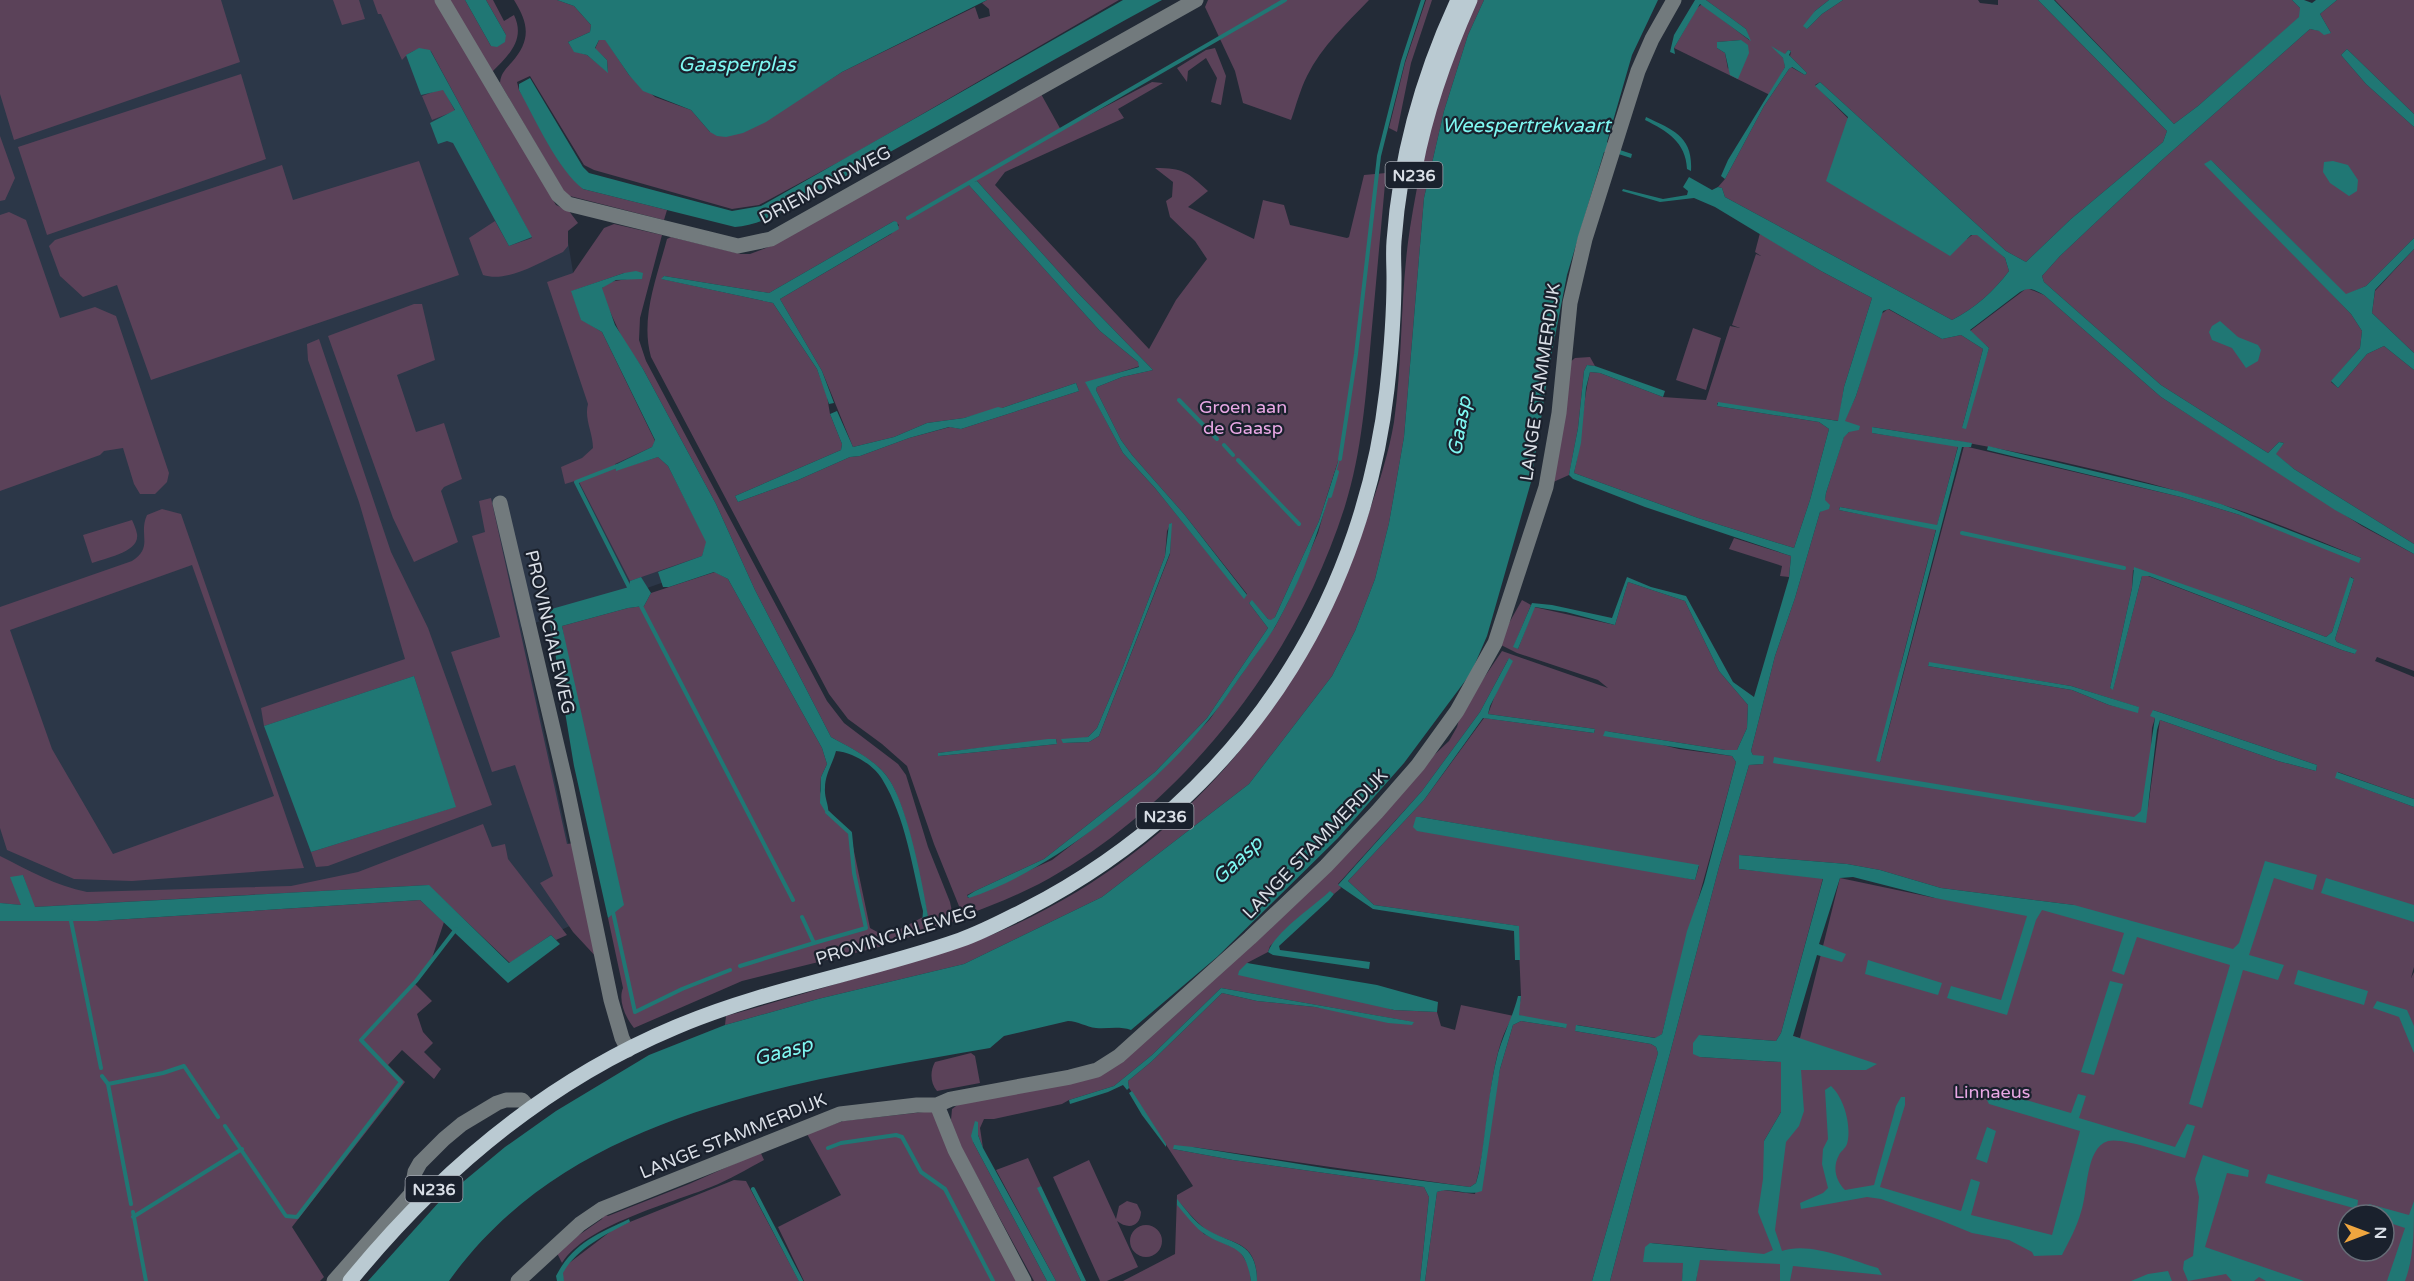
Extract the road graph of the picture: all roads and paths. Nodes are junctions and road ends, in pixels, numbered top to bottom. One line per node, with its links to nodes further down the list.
1 (442, 0): 2 (street, DRIEMONDWEG)
2 (1197, 0)
3 (1458, 0): 6 (main road, PROVINCIALEWEG / N236)
4 (1470, 0): 6 (main road, PROVINCIALEWEG / N236)
5 (1674, 0): 9 (street, LANGE STAMMERDIJK)
6 (1394, 280): 8 (main road, PROVINCIALEWEG / N236)
7 (500, 503): 8 (street, PROVINCIALEWEG)
8 (628, 1050): 10 (main road, PROVINCIALEWEG / N236)
9 (937, 1105): 11 (street, LANGE STAMMERDIJK); 15 (street)
10 (530, 1109): 12 (street); 13 (main road, PROVINCIALEWEG / N236)
11 (532, 1275): 14 (street, LANGE STAMMERDIJK)
12 (334, 1281)
13 (350, 1281)
14 (518, 1281)
15 (1023, 1281)

